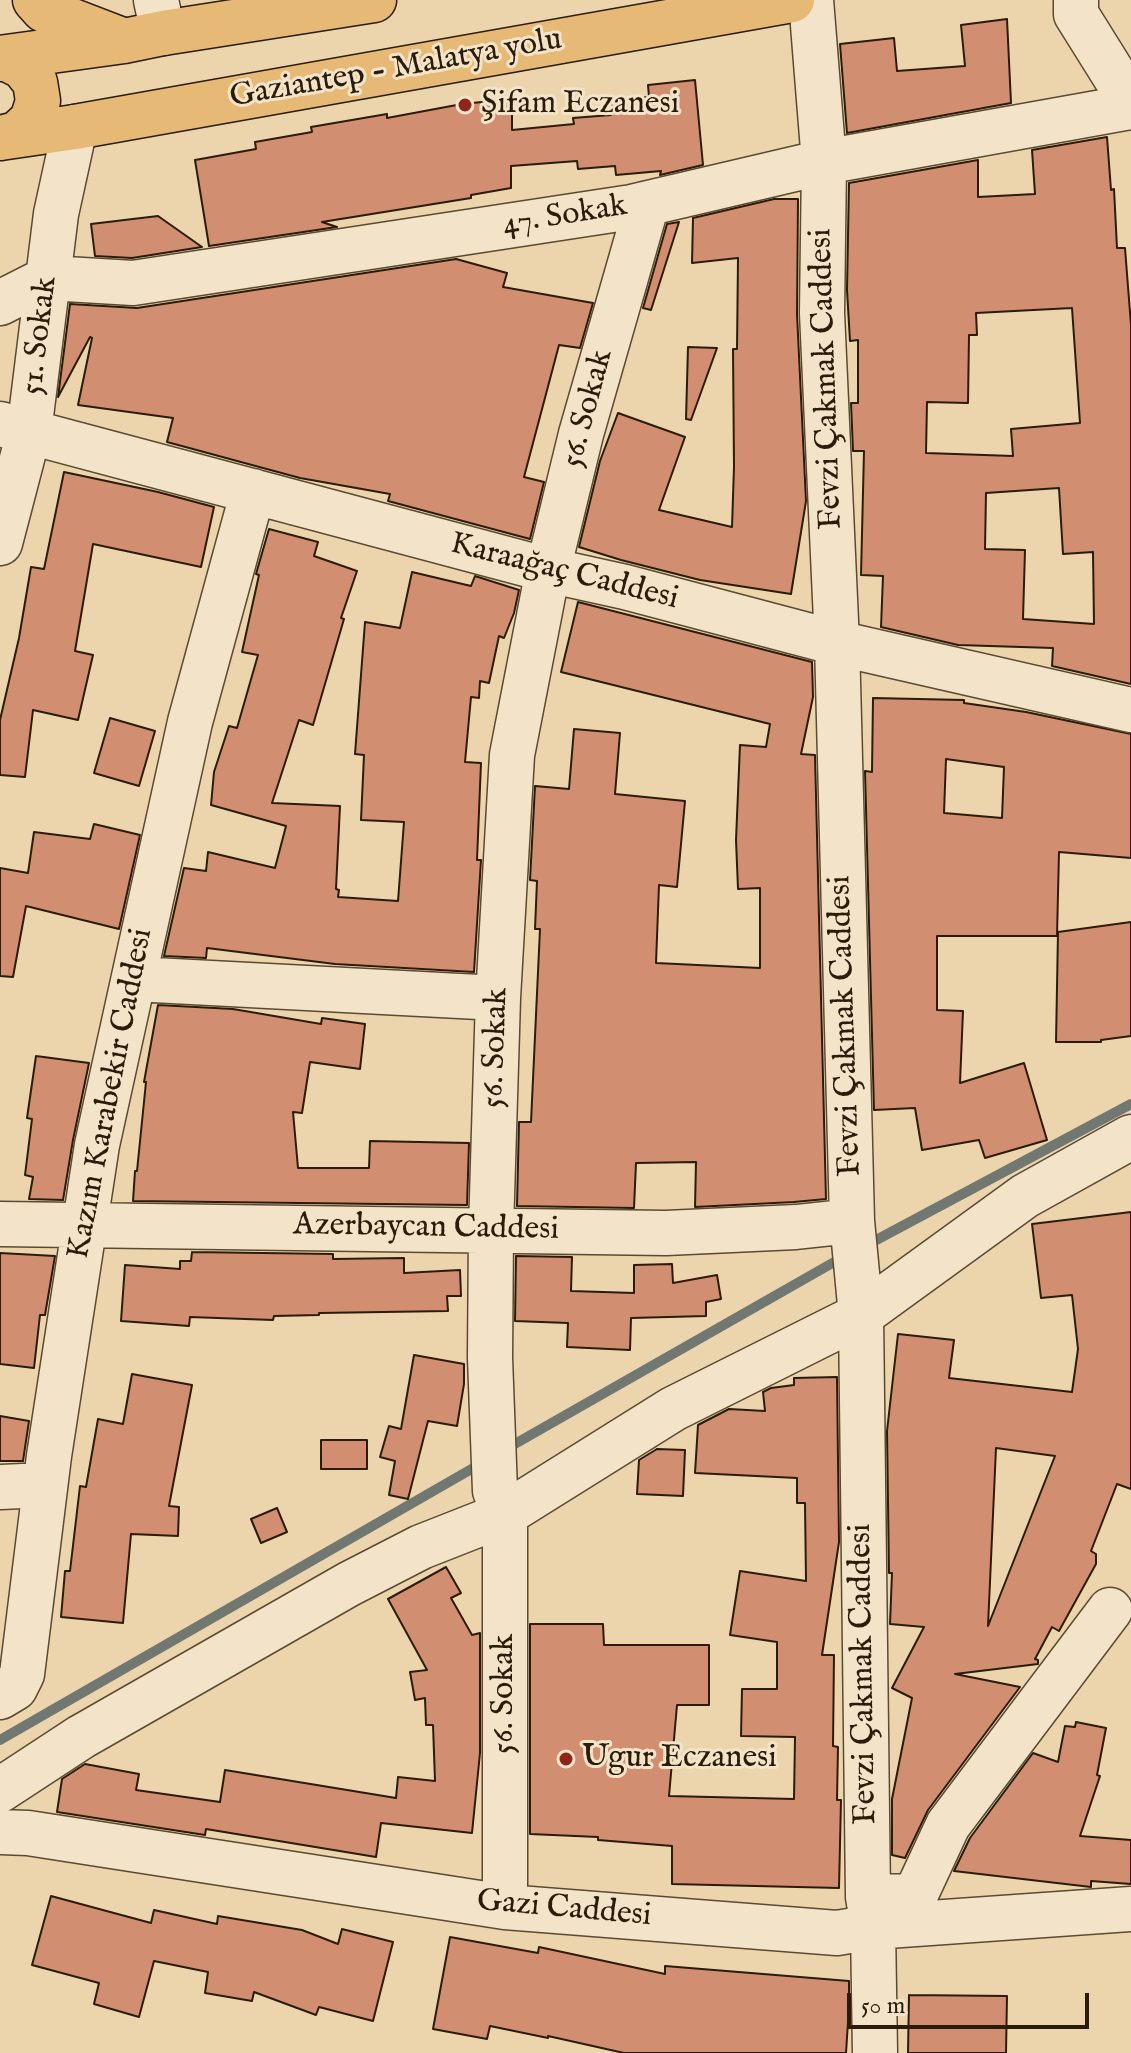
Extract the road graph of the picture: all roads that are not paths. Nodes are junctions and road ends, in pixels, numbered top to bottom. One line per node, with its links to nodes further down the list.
1 (5, 0): 8 (highway)
2 (35, 0): 7 (highway)
3 (374, 0): 7 (highway)
4 (792, 0): 10 (highway, Gaziantep - Malatya yolu)
5 (811, 0): 12 (street, Fevzi Çakmak Caddesi)
6 (1076, 0): 9 (street)
7 (148, 25): 8 (highway)
8 (15, 63): 11 (highway)
9 (1131, 105): 12 (street, 47. Sokak)
10 (75, 127): 11 (highway, Gaziantep - Malatya yolu); 14 (street, 51. Sokak)
11 (0, 138)
12 (824, 162): 13 (street, 47. Sokak); 20 (street, Fevzi Çakmak Caddesi)
13 (647, 204): 14 (street, 47. Sokak); 19 (street, 56. Sokak)
14 (49, 278): 15 (street); 16 (street, 51. Sokak)
15 (0, 303)
16 (14, 428): 17 (street, Karaağaç Caddesi); 18 (street, 51. Sokak)
17 (253, 491): 19 (street, Karaağaç Caddesi); 22 (street, Kazım Karabekir Caddesi)
18 (0, 543)
19 (548, 570): 20 (street, Karaağaç Caddesi); 23 (street, 56. Sokak)
20 (837, 643): 21 (street, Karaağaç Caddesi); 25 (street, Fevzi Çakmak Caddesi)
21 (1131, 710)
22 (134, 979): 23 (street); 27 (street, Kazım Karabekir Caddesi)
23 (498, 998): 28 (street, 56. Sokak)
24 (1131, 1137): 29 (street)
25 (852, 1221): 28 (street, Azerbaycan Caddesi); 29 (street, Fevzi Çakmak Caddesi)
26 (0, 1224): 27 (street, Azerbaycan Caddesi)
27 (85, 1225): 28 (street, Azerbaycan Caddesi); 30 (street, Kazım Karabekir Caddesi)
28 (491, 1230): 32 (street, 56. Sokak)
29 (860, 1297): 32 (street); 39 (street, Fevzi Çakmak Caddesi)
30 (45, 1485): 31 (street); 34 (street, Kazım Karabekir Caddesi)
31 (0, 1487)
32 (500, 1503): 35 (street); 37 (street, 56. Sokak)
33 (1110, 1610): 39 (street)
34 (0, 1697)
35 (0, 1790)
36 (0, 1832): 37 (street, Gazi Caddesi)
37 (505, 1907): 39 (street, Gazi Caddesi)
38 (1131, 1909): 39 (street, Gazi Caddesi)
39 (870, 1912): 40 (street, Fevzi Çakmak Caddesi)
40 (875, 2053)

